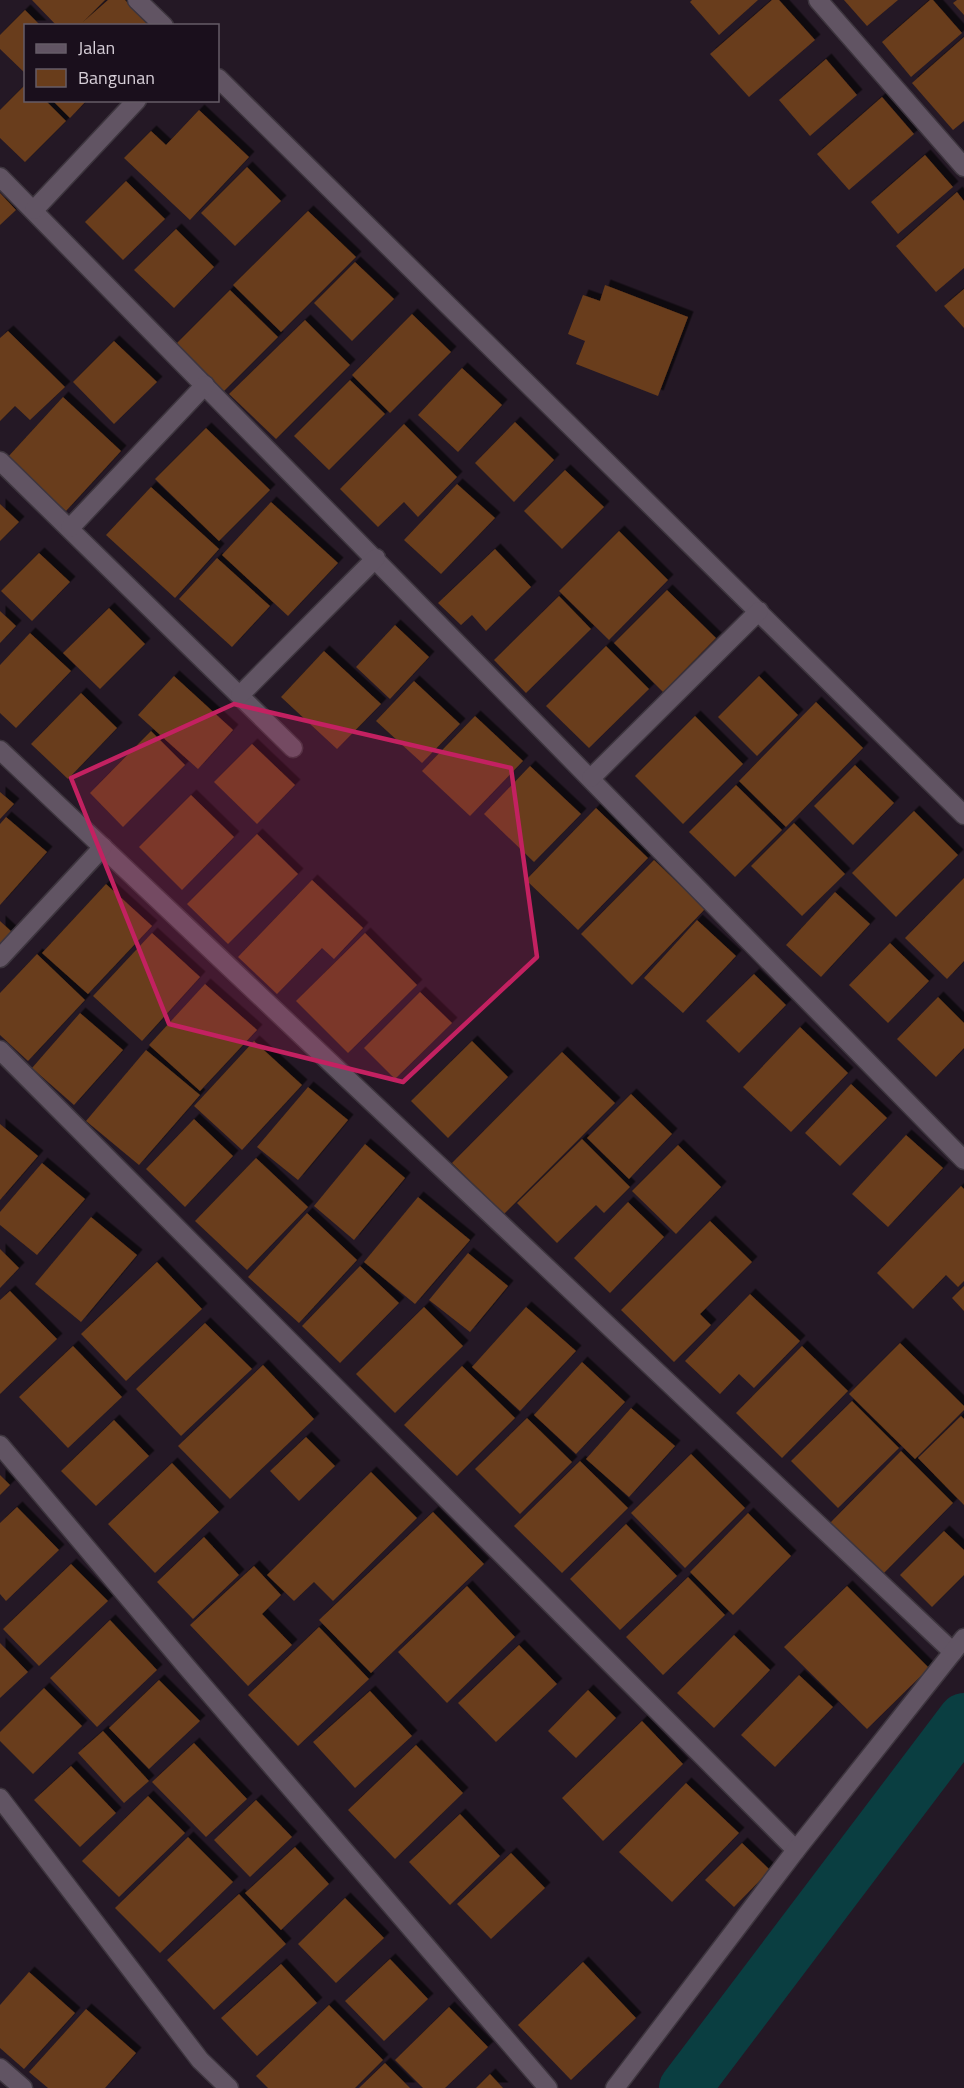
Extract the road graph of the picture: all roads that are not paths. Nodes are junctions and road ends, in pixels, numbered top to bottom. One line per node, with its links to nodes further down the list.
1 (137, 0): 3 (street)
2 (818, 0): 6 (street)
3 (162, 24)
4 (219, 79): 13 (street)
5 (135, 102): 8 (street)
6 (964, 167)
7 (0, 177): 8 (street)
8 (34, 210): 9 (street)
9 (205, 385): 11 (street); 12 (street)
10 (0, 461): 11 (street)
11 (70, 528): 14 (street)
12 (376, 558): 14 (street); 17 (street)
13 (759, 611): 17 (street); 18 (street)
14 (240, 695): 15 (street)
15 (293, 748)
16 (0, 750): 19 (street)
17 (591, 778): 22 (street)
18 (964, 815)
19 (103, 847): 20 (street); 24 (street)
20 (0, 958)
21 (0, 1050): 26 (street)
22 (964, 1160)
23 (0, 1445): 30 (street)
24 (958, 1645): 26 (street)
25 (0, 1798): 29 (street)
26 (796, 1850): 31 (street)
27 (0, 2068): 28 (street)
28 (23, 2088)
29 (229, 2088)
30 (548, 2088)
31 (615, 2088)

